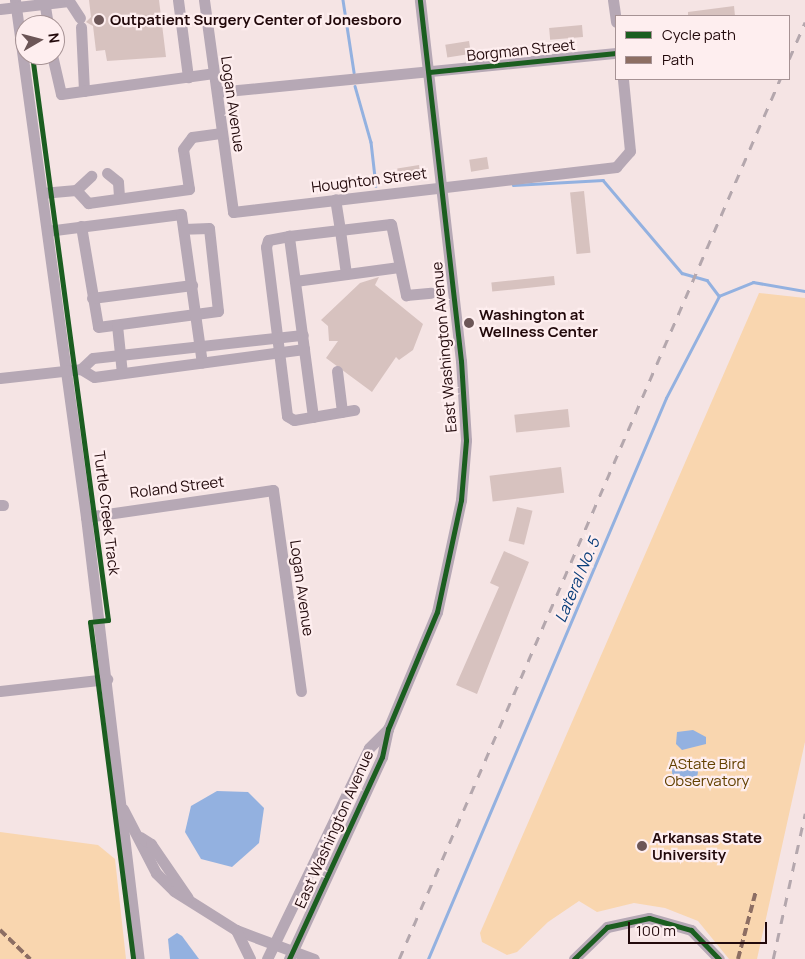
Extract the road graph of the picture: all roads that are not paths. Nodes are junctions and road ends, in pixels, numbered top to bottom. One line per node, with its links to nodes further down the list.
1 (178, 0): 14 (street)
2 (204, 0): 13 (street, Logan Avenue)
3 (420, 0): 12 (street, East Washington Avenue)
4 (614, 0): 9 (street)
5 (44, 2): 6 (street); 8 (street); 16 (street)
6 (16, 4): 7 (street); 23 (street)
7 (0, 9)
8 (46, 15)
9 (615, 15)
10 (615, 53): 12 (street, Borgman Street)
11 (54, 65): 16 (street)
12 (429, 72): 17 (street, Borgman Street); 21 (street, East Washington Avenue)
13 (214, 73): 14 (street); 17 (street, Logan Avenue)
14 (188, 77): 16 (street)
15 (623, 80): 21 (street, Houghton Street)
16 (84, 91)
17 (216, 92): 18 (street, Logan Avenue)
18 (222, 133): 24 (street); 26 (street, Logan Avenue)
19 (106, 174): 24 (street)
20 (92, 176): 22 (street)
21 (441, 186): 25 (street, Houghton Street); 60 (street, East Washington Avenue)
22 (76, 190): 23 (street); 24 (street)
23 (42, 193): 30 (street)
24 (120, 198)
25 (335, 199): 26 (street, Houghton Street); 29 (street)
26 (233, 212)
27 (81, 226): 28 (street); 30 (street); 37 (street)
28 (184, 229): 35 (street); 38 (street)
29 (340, 230): 31 (street); 32 (street); 33 (street)
30 (47, 231): 50 (street)
31 (289, 236): 34 (street); 41 (street)
32 (399, 267): 33 (street); 36 (street)
33 (346, 274): 34 (street)
34 (295, 281): 40 (street)
35 (192, 285): 37 (street); 38 (street)
36 (431, 293)
37 (92, 298): 39 (street)
38 (196, 316): 39 (street); 43 (street)
39 (117, 325): 46 (street)
40 (303, 335): 41 (street); 44 (street)
41 (277, 338): 42 (street); 45 (street)
42 (228, 344): 43 (street); 47 (street)
43 (199, 347): 46 (street); 48 (street)
44 (304, 349): 45 (street); 54 (street)
45 (279, 352): 47 (street); 54 (street)
46 (120, 356): 49 (street); 52 (street)
47 (230, 359): 48 (street)
48 (202, 362): 52 (street)
49 (81, 369): 50 (street); 52 (street)
50 (66, 370): 53 (street); 56 (street)
51 (337, 371): 54 (street)
52 (122, 373)
53 (0, 378)
54 (313, 416)
55 (273, 490): 56 (street, Roland Street); 58 (street, Logan Avenue)
56 (86, 517): 57 (street)
57 (107, 679): 59 (street); 61 (street)
58 (301, 690)
59 (0, 691)
60 (388, 729): 63 (street, East Washington Avenue); 64 (street, East Washington Avenue)
61 (121, 805): 62 (street); 65 (street)
62 (236, 930): 63 (street); 66 (street)
63 (272, 946): 64 (street); 67 (street, East Washington Avenue)
64 (290, 956): 68 (street)
65 (139, 959)
66 (250, 959)
67 (266, 959)
68 (314, 959)
69 (574, 959): 70 (street)
70 (719, 959)

